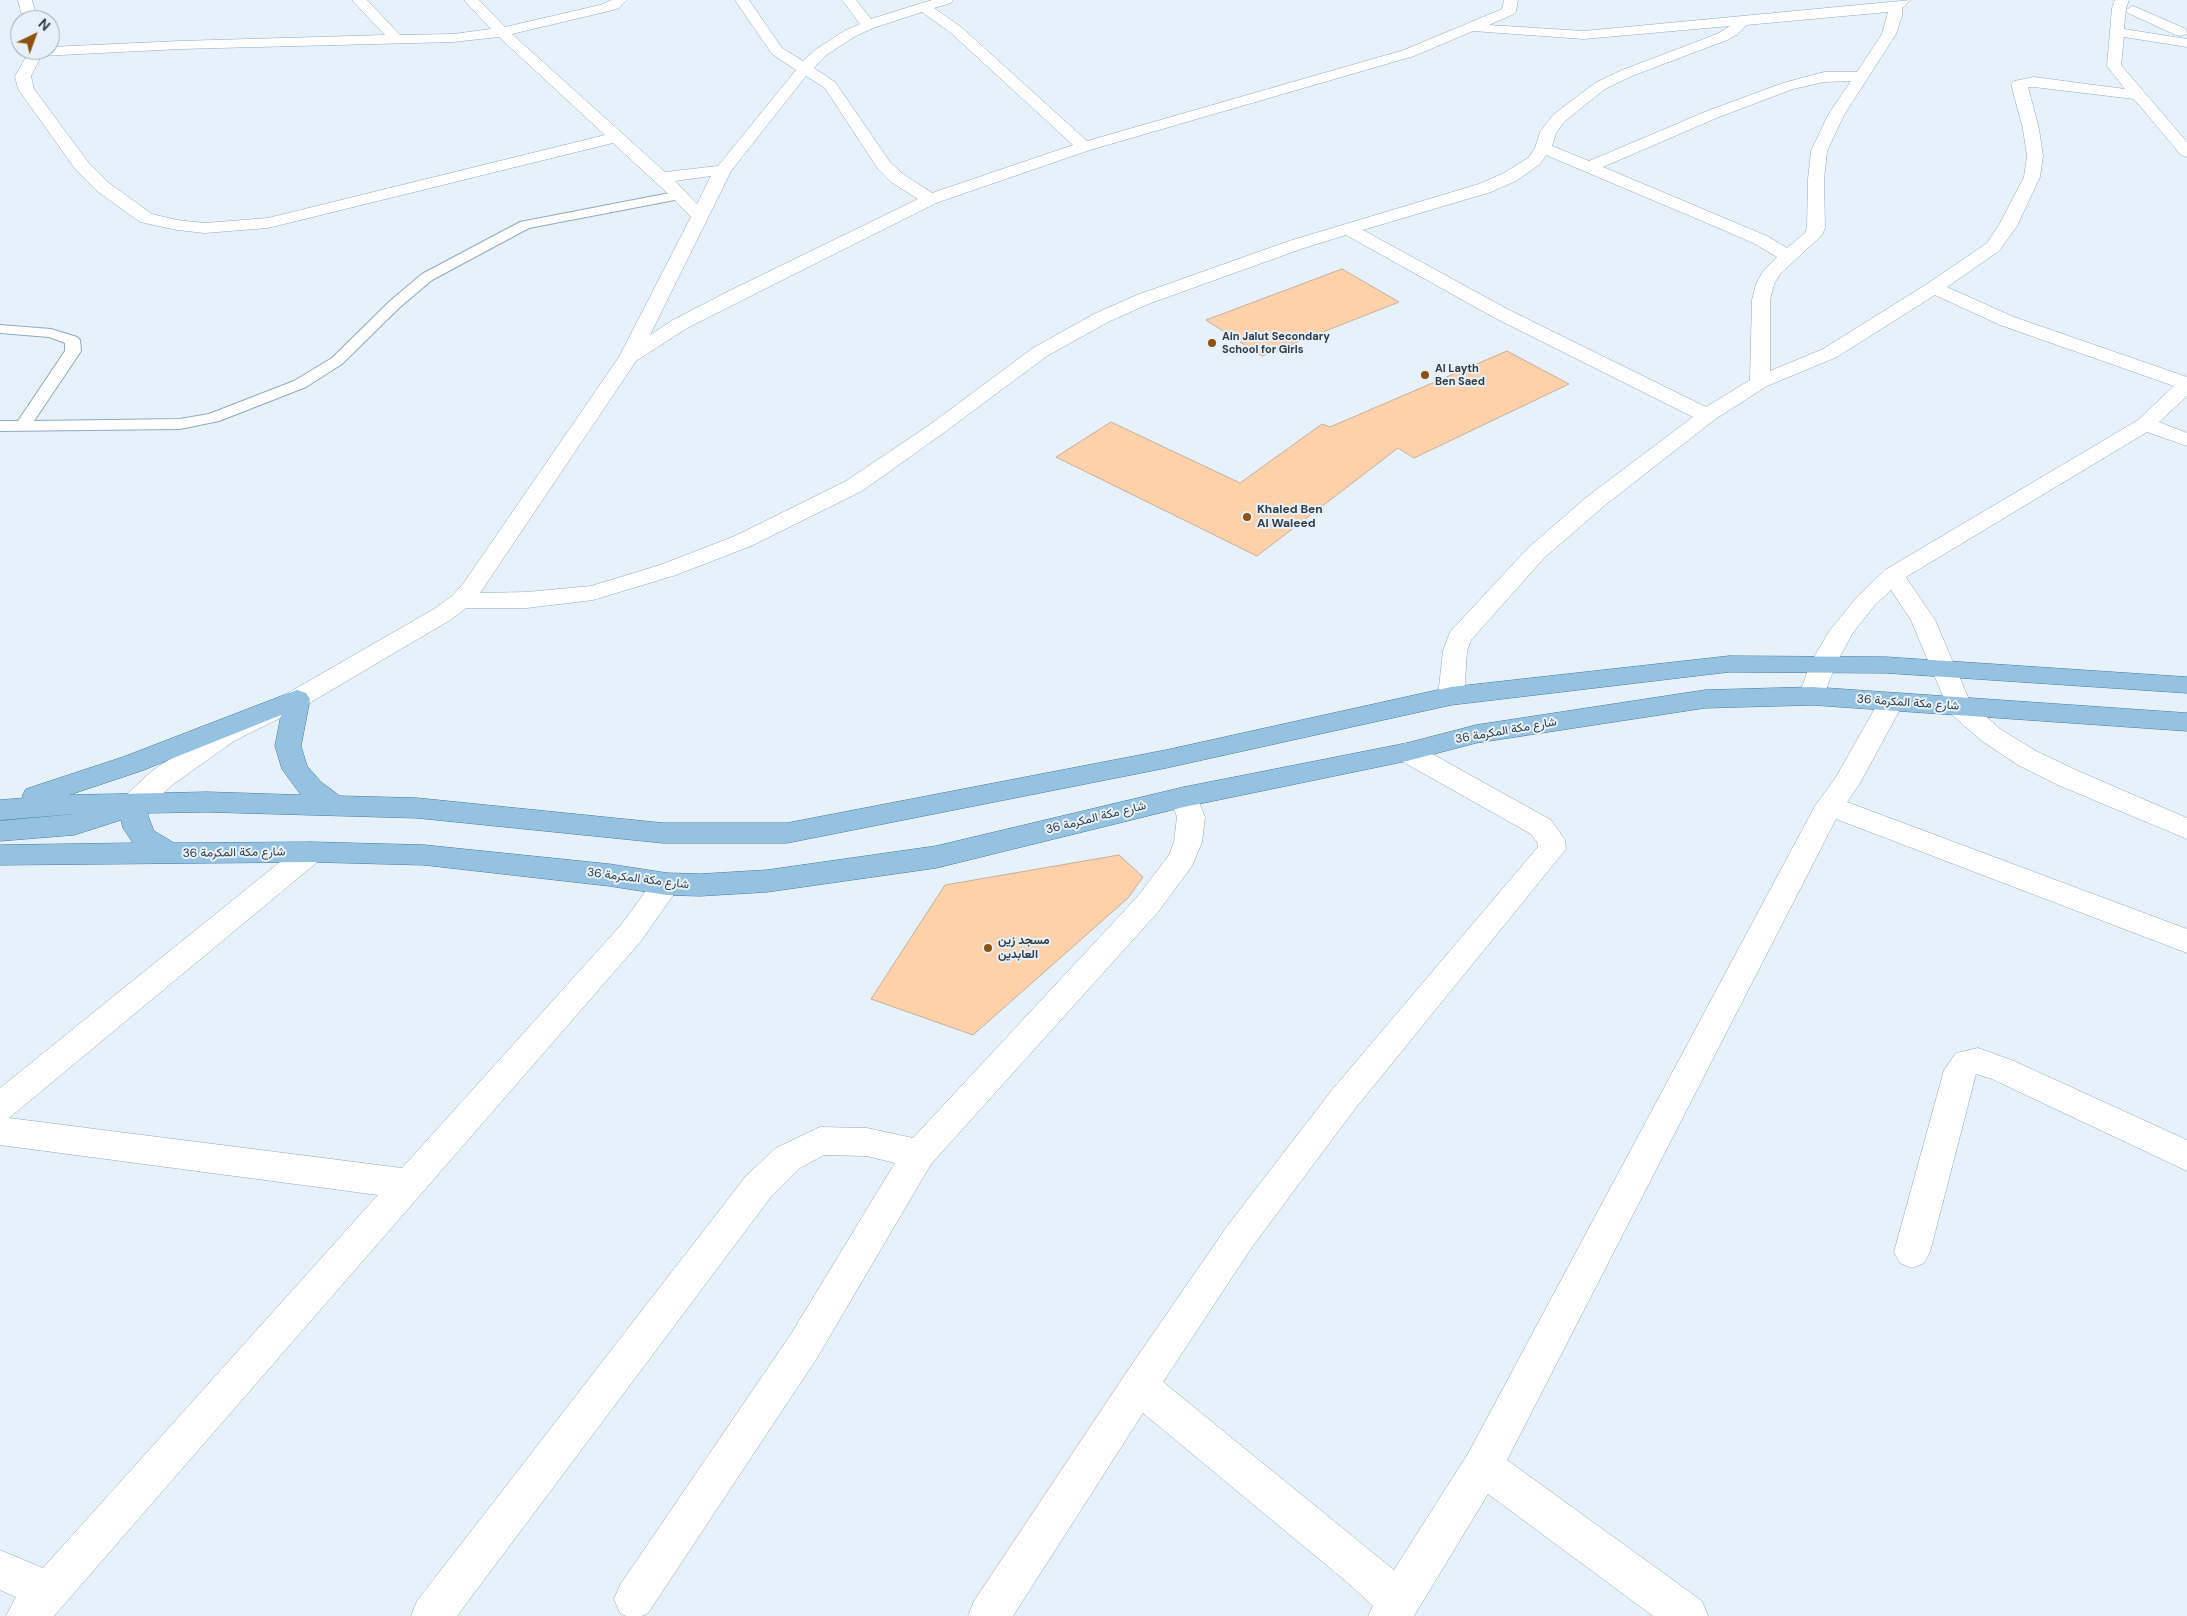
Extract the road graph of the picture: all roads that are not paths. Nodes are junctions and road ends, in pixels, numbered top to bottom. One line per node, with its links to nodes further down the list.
1 (359, 0): 19 (street)
2 (471, 0): 17 (street)
3 (620, 0): 17 (street)
4 (742, 0): 24 (street)
5 (849, 0): 12 (street)
6 (946, 0): 10 (street)
7 (1899, 3): 11 (street); 25 (street)
8 (2128, 3): 14 (street); 16 (street); 18 (street)
9 (1510, 6): 13 (street); 15 (street)
10 (923, 7): 12 (street); 31 (street)
11 (1742, 21): 15 (street); 32 (street)
12 (868, 25): 24 (street)
13 (1473, 28): 15 (street); 31 (street)
14 (2117, 28): 16 (street); 26 (street)
15 (1532, 30)
16 (2133, 31): 18 (street); 20 (street); 22 (street)
17 (502, 32): 19 (street); 30 (street)
18 (2187, 36)
19 (396, 39): 21 (street)
20 (2187, 44): 22 (street)
21 (60, 50)
22 (2134, 55): 26 (street)
23 (32, 60): 30 (street)
24 (804, 69): 35 (street); 38 (street)
25 (1862, 76): 34 (street); 41 (street)
26 (2126, 81): 27 (street)
27 (2138, 95): 28 (street); 42 (street)
28 (2162, 122): 29 (street); 33 (street)
29 (2187, 126)
30 (616, 137): 36 (street)
31 (1084, 147): 38 (street)
32 (1543, 148): 34 (street); 40 (street)
33 (2187, 152)
34 (1587, 168): 41 (street)
35 (723, 170): 36 (street); 39 (street)
36 (660, 178): 37 (street)
37 (680, 195): 39 (street); 48 (lane)
38 (930, 199): 44 (street)
39 (700, 217): 44 (street)
40 (1348, 229): 47 (street); 53 (street)
41 (1787, 256): 45 (street)
42 (1934, 288): 45 (street); 46 (street)
43 (0, 329): 48 (lane)
44 (629, 357): 53 (street)
45 (1760, 382): 47 (street)
46 (2187, 385): 49 (street)
47 (1707, 416): 57 (street)
48 (24, 424): 50 (lane)
49 (2145, 424): 51 (street); 52 (street)
50 (0, 426)
51 (2187, 440)
52 (1893, 574): 54 (street); 55 (street)
53 (460, 602): 59 (street)
54 (1823, 664): 55 (main road); 57 (main road); 58 (street)
55 (1943, 668): 56 (main road); 61 (street)
56 (2187, 685)
57 (1451, 696): 66 (main road)
58 (1812, 696): 60 (main road, شارع مكة المكرمة 36); 63 (main road, شارع مكة المكرمة 36)
59 (297, 699): 65 (street); 66 (main road); 68 (main road)
60 (1891, 702): 61 (main road, شارع مكة المكرمة 36); 67 (street)
61 (1960, 707): 62 (main road, شارع مكة المكرمة 36); 69 (street)
62 (2187, 722)
63 (1407, 752): 64 (main road, شارع مكة المكرمة 36); 82 (street)
64 (1184, 797): 74 (main road, شارع مكة المكرمة 36); 78 (street)
65 (135, 803): 66 (main road); 68 (main road); 70 (main road); 72 (main road)
66 (335, 806)
67 (1829, 806): 75 (street); 83 (street)
68 (0, 809)
69 (2187, 828)
70 (0, 831)
71 (311, 852): 72 (main road, شارع مكة المكرمة 36); 74 (main road, شارع مكة المكرمة 36); 76 (street)
72 (168, 853): 73 (main road, شارع مكة المكرمة 36)
73 (0, 855)
74 (667, 884): 80 (street)
75 (2187, 941)
76 (0, 1107)
77 (0, 1131): 80 (street)
78 (919, 1154): 85 (street); 88 (street)
79 (2187, 1156): 81 (street)
80 (408, 1184): 86 (street)
81 (1912, 1252)
82 (1139, 1386): 87 (street); 89 (street)
83 (1483, 1466): 87 (street); 90 (street)
84 (0, 1570): 86 (street)
85 (634, 1599)
86 (38, 1603)
87 (1394, 1609)
88 (432, 1616)
89 (988, 1616)
90 (1687, 1616)

